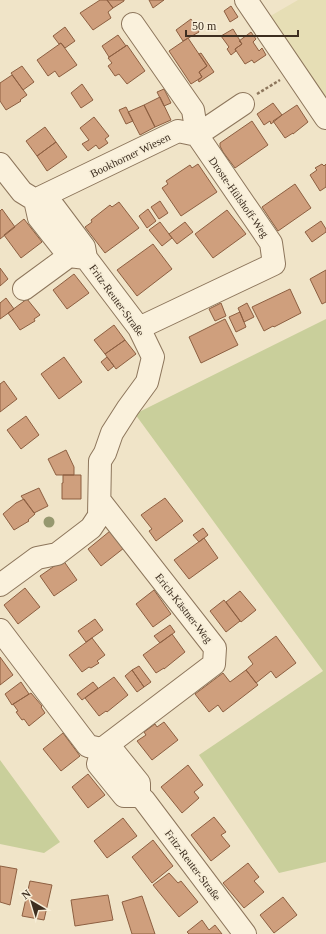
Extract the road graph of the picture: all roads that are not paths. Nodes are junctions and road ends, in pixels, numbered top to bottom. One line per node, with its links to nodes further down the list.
1 (246, 0): 4 (street)
2 (133, 24): 5 (street)
3 (243, 104): 5 (street)
4 (326, 118)
5 (196, 135): 7 (street, Bookhorner Wiesen); 10 (street, Droste-Hülshoff-Weg)
6 (0, 164): 7 (street, Fritz-Reuter-Straße)
7 (35, 200): 8 (street, Fritz-Reuter-Straße)
8 (77, 257): 9 (street); 10 (street, Fritz-Reuter-Straße)
9 (24, 289)
10 (139, 328): 11 (street, Fritz-Reuter-Straße)
11 (100, 501): 12 (street, Fritz-Reuter-Straße); 14 (street, Erich-Kästner-Weg)
12 (0, 585)
13 (0, 630): 14 (street)
14 (102, 749): 15 (street, Fritz-Reuter-Straße)
15 (245, 934)

